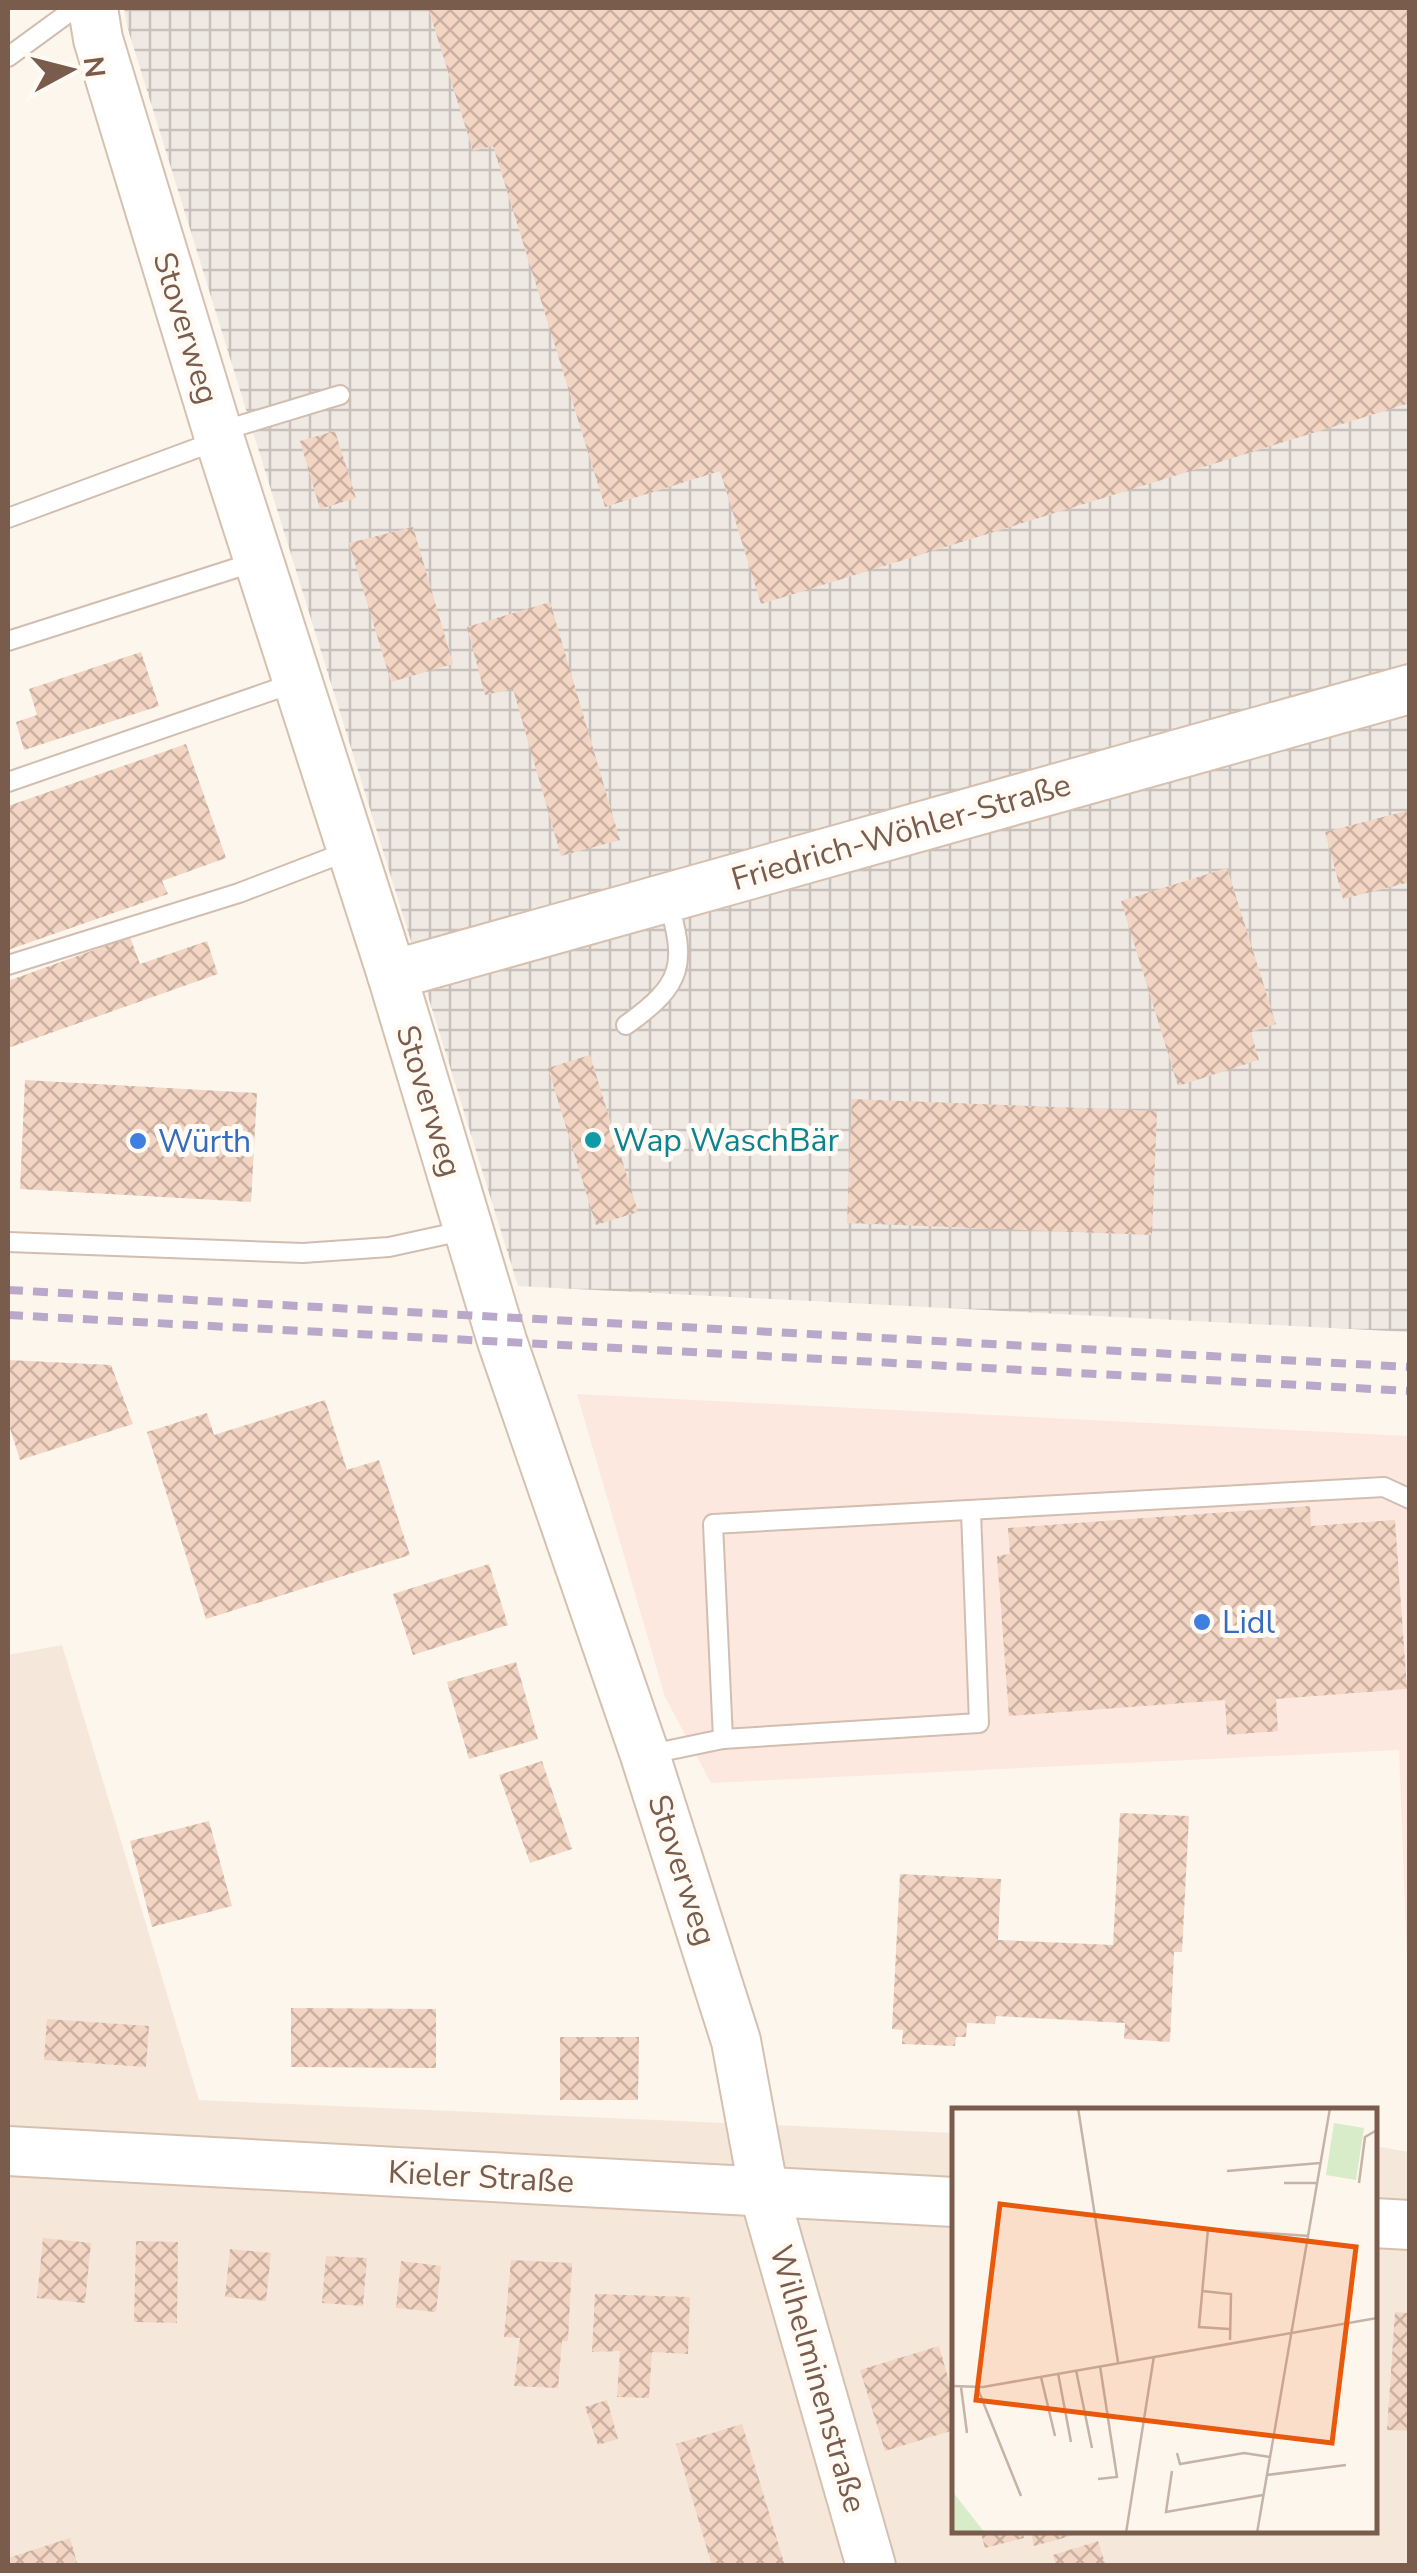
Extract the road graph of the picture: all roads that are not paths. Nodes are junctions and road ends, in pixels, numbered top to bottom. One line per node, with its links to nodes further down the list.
1 (75, 8): 3 (lane)
2 (93, 8): 5 (street, Stoverweg)
3 (8, 57)
4 (340, 395): 5 (lane)
5 (219, 436): 6 (lane); 7 (street, Stoverweg)
6 (8, 518)
7 (259, 560): 8 (lane); 9 (street, Stoverweg)
8 (8, 641)
9 (298, 682): 11 (lane); 12 (street, Stoverweg)
10 (1410, 689): 13 (street, Friedrich-Wöhler-Straße)
11 (8, 782)
12 (351, 849): 14 (lane); 15 (street, Stoverweg)
13 (666, 898): 15 (street, Friedrich-Wöhler-Straße); 16 (lane)
14 (8, 965)
15 (392, 975): 17 (street, Stoverweg)
16 (626, 1025)
17 (468, 1230): 18 (lane); 22 (street, Stoverweg)
18 (8, 1242)
19 (1410, 1499): 20 (lane)
20 (971, 1512): 21 (lane); 21 (lane)
21 (723, 1739): 22 (lane)
22 (645, 1755): 24 (street, Stoverweg)
23 (8, 2151): 24 (street, Kieler Straße)
24 (764, 2193): 25 (street, Kieler Straße); 28 (street, Wilhelminenstraße)
25 (952, 2202)
26 (1377, 2223): 27 (street)
27 (1410, 2224)
28 (872, 2566)

